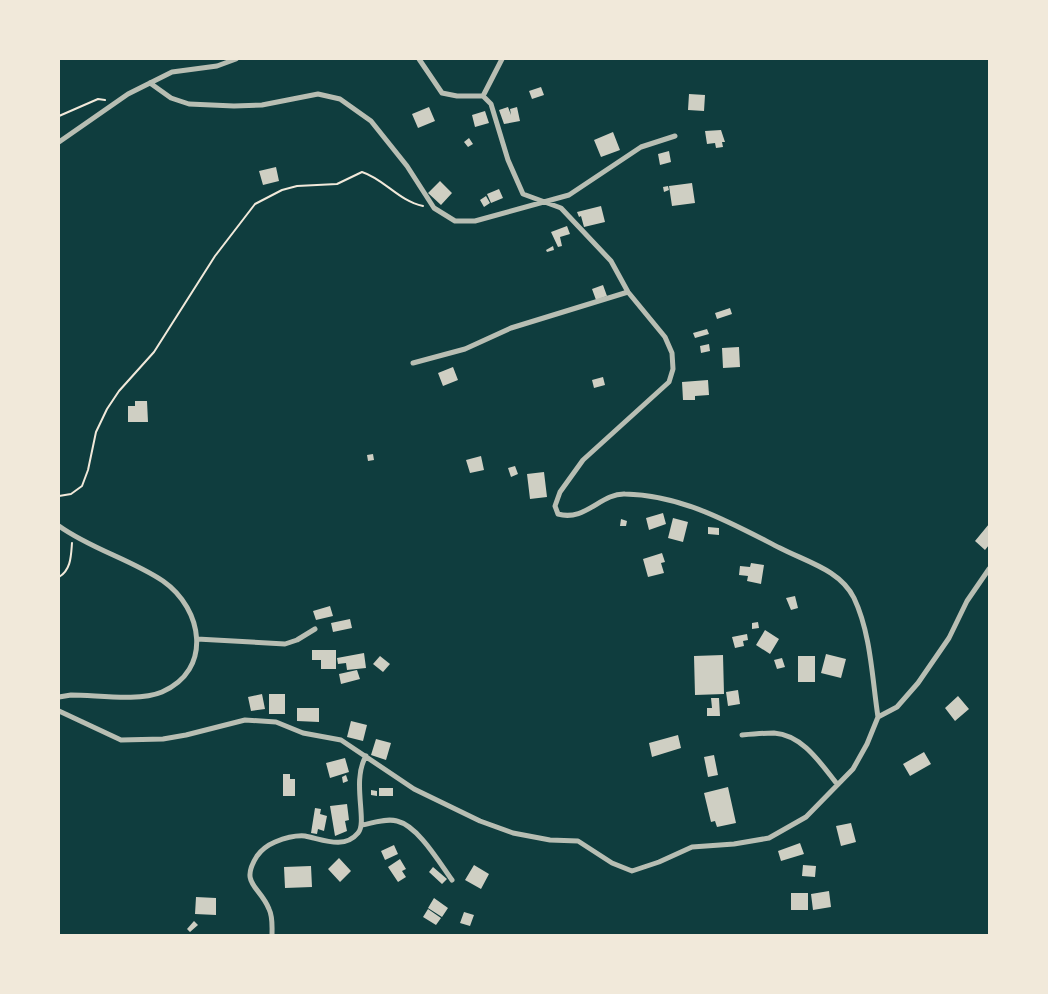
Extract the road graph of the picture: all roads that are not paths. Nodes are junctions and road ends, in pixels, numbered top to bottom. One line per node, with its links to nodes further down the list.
1 (236, 59): 4 (street)
2 (419, 59): 5 (street)
3 (502, 59): 5 (street)
4 (150, 83): 7 (street); 8 (street)
5 (483, 96): 8 (street)
6 (675, 136): 8 (street)
7 (59, 142)
8 (550, 202): 9 (street)
9 (628, 292): 10 (street); 17 (street)
10 (413, 363)
11 (59, 526): 14 (street)
12 (989, 569): 17 (street)
13 (315, 629): 14 (street)
14 (197, 639): 15 (street)
15 (59, 697)
16 (59, 712): 19 (street)
17 (878, 717): 20 (street)
18 (742, 735): 20 (street)
19 (366, 756): 20 (street); 21 (street)
20 (837, 784)
21 (362, 826): 22 (street); 23 (street)
22 (452, 880)
23 (272, 935)

